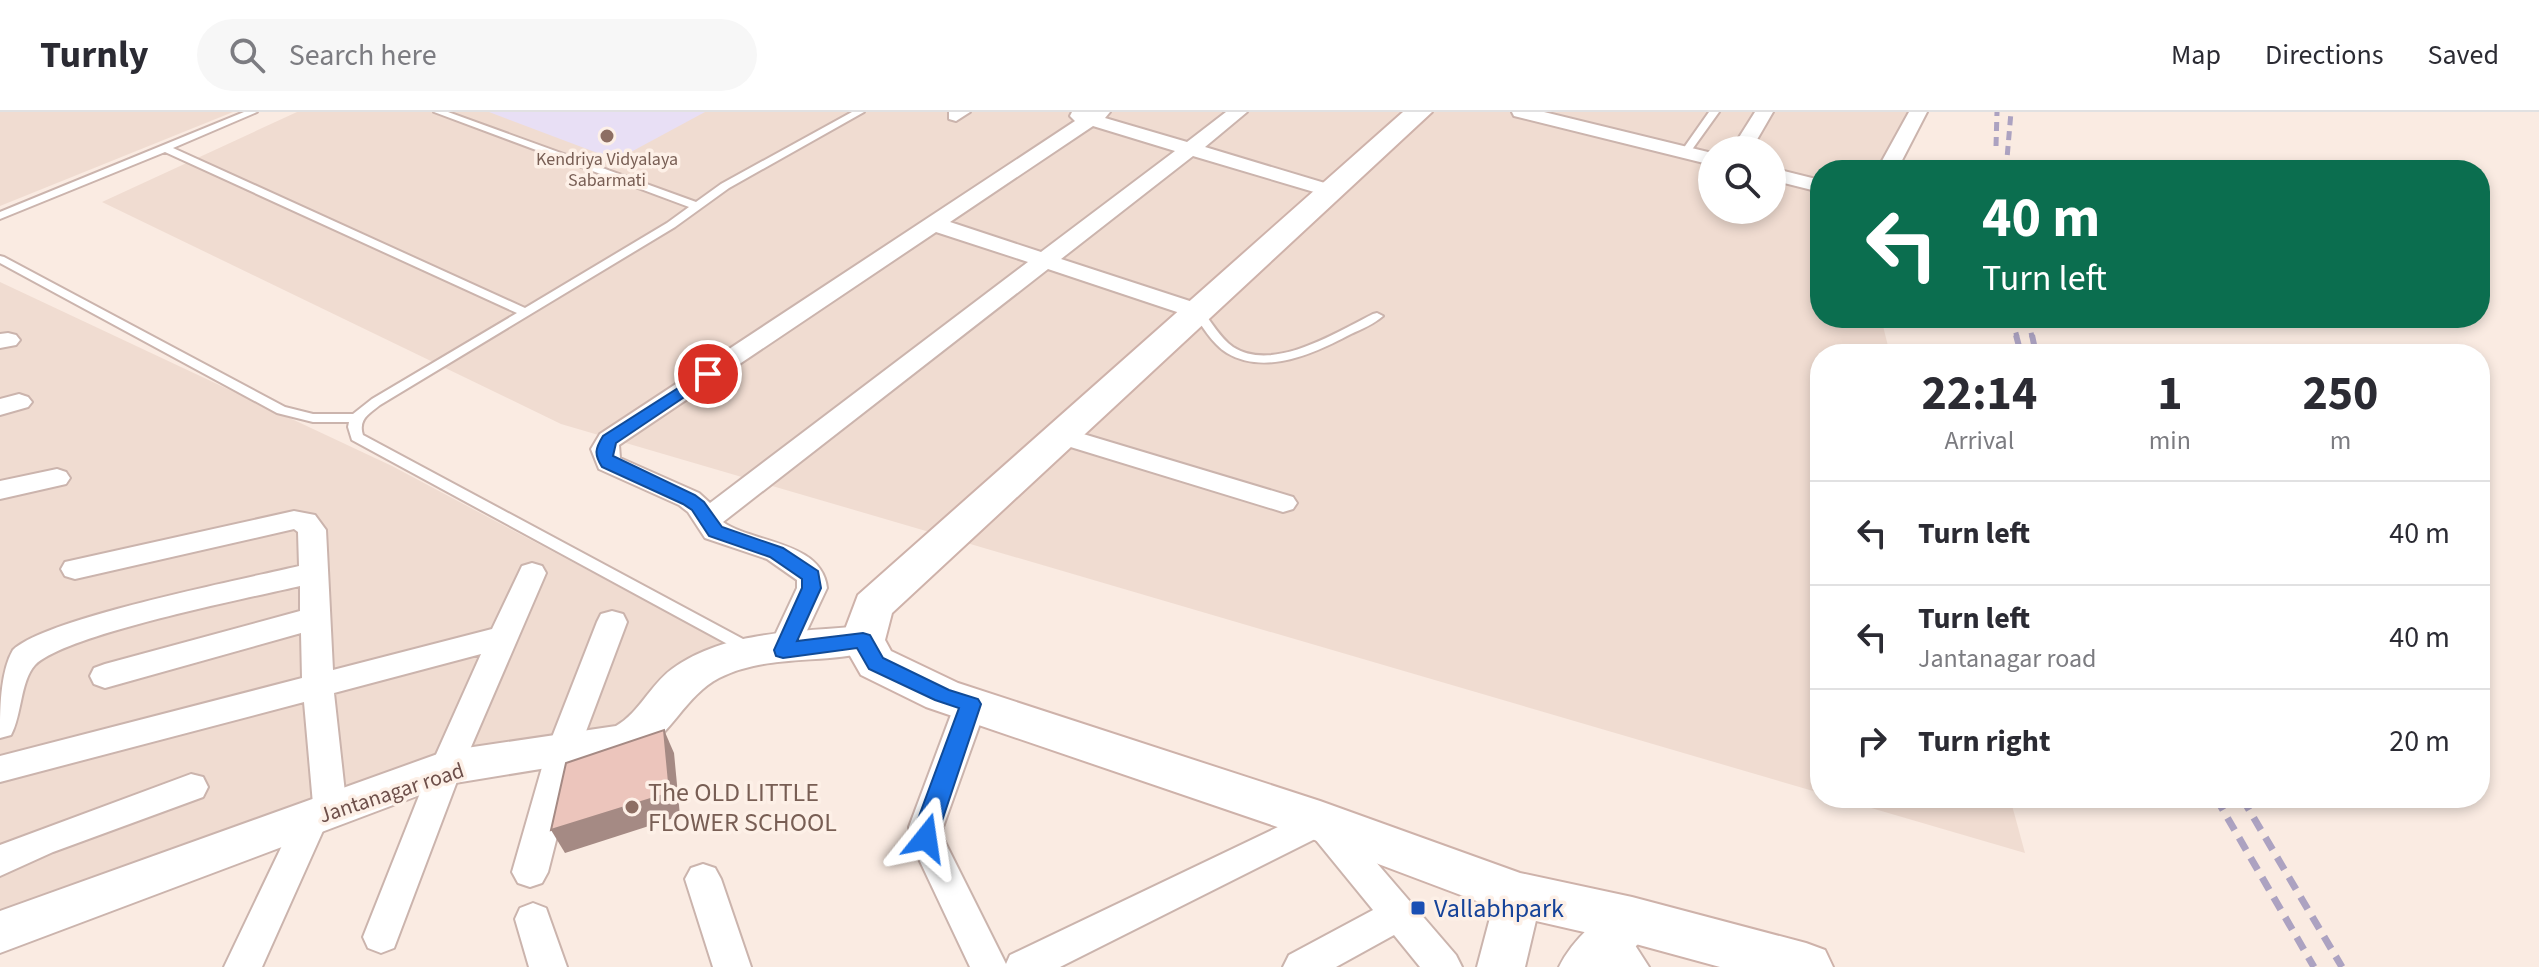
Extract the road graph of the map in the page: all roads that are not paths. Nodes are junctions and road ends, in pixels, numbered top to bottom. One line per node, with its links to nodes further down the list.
1 (252, 112): 15 (lane)
2 (439, 112): 25 (lane)
3 (859, 112): 25 (lane)
4 (1238, 112): 16 (street)
5 (1419, 112): 24 (main road)
6 (1521, 112): 13 (street)
7 (1543, 112): 13 (lane)
8 (1714, 112): 17 (lane)
9 (1764, 112): 14 (street)
10 (1910, 112): 20 (lane)
11 (1918, 112): 21 (street)
12 (1086, 114): 16 (street); 27 (street)
13 (1589, 120): 17 (lane); 19 (street)
14 (1749, 136)
15 (165, 148): 26 (lane); 31 (lane)
16 (1191, 149): 24 (street); 29 (street)
17 (1688, 149): 18 (lane)
18 (1698, 152)
19 (1698, 153)
20 (1886, 160)
21 (1892, 160)
22 (1786, 176): 23 (street)
23 (1810, 182)
24 (1331, 191): 30 (main road)
25 (696, 206): 31 (lane)
26 (0, 216)
27 (933, 224): 29 (street); 38 (street)
28 (0, 259): 33 (lane)
29 (1046, 262): 30 (street); 38 (street)
30 (1197, 311): 32 (lane); 34 (main road)
31 (527, 313): 33 (lane)
32 (1377, 316)
33 (356, 418): 46 (lane)
34 (1060, 435): 37 (street); 45 (main road)
35 (57, 478): 36 (street)
36 (0, 490)
37 (1283, 503)
38 (707, 520): 46 (street)
39 (75, 569): 40 (street)
40 (313, 573): 42 (street); 50 (street)
41 (532, 573): 44 (street)
42 (315, 618): 47 (street); 48 (street)
43 (612, 622): 51 (street)
44 (501, 638): 48 (street); 52 (street)
45 (863, 640): 46 (street, Jantanagar road); 49 (main road)
46 (771, 652): 51 (street, Jantanagar road)
47 (105, 676)
48 (318, 688): 53 (street); 55 (street)
49 (971, 704): 56 (main road); 71 (street)
50 (0, 726)
51 (563, 750): 52 (street, Jantanagar road); 58 (street)
52 (446, 768): 55 (street, Jantanagar road); 64 (street)
53 (0, 769)
54 (191, 787): 57 (street)
55 (321, 814): 63 (street, Jantanagar road); 68 (street)
56 (1320, 821): 60 (main road); 61 (street); 72 (street)
57 (0, 861)
58 (530, 872)
59 (703, 879): 70 (street)
60 (1519, 895): 65 (main road); 75 (street)
61 (1397, 915): 73 (street); 74 (street)
62 (533, 919): 69 (street)
63 (0, 932): 66 (lane)
64 (381, 937)
65 (1614, 948): 67 (main road)
66 (0, 957)
67 (1790, 965)
68 (243, 967)
69 (548, 967)
70 (732, 967)
71 (989, 967)
72 (1023, 967)
73 (1302, 967)
74 (1443, 967)
75 (1501, 967)

